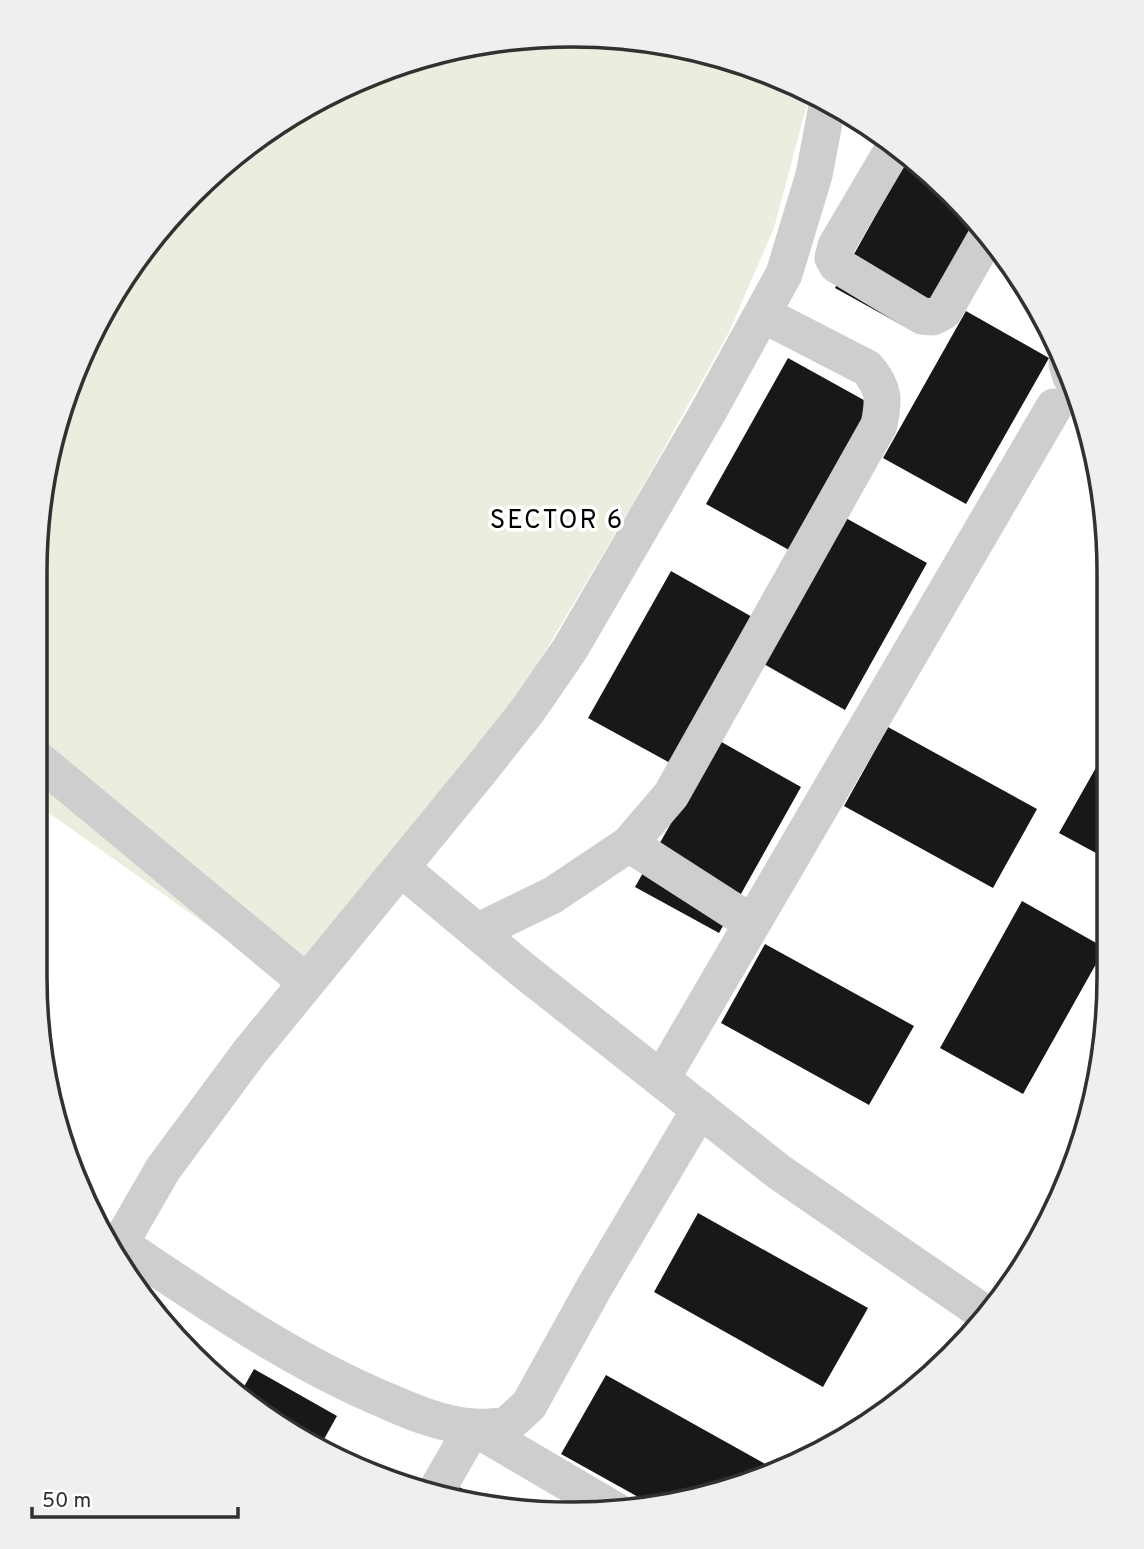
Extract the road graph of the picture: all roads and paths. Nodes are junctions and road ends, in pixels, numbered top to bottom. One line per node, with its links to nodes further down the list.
1 (826, 113): 4 (street)
2 (890, 155): 3 (street)
3 (982, 245)
4 (762, 314): 7 (street); 8 (street)
5 (1062, 392): 9 (street)
6 (47, 767): 11 (street)
7 (629, 844): 9 (street); 10 (street)
8 (401, 869): 10 (street); 11 (street)
9 (752, 923): 12 (street)
10 (477, 932): 12 (street)
11 (306, 982): 14 (street)
12 (662, 1078): 13 (street)
13 (699, 1109): 16 (street); 17 (street)
14 (120, 1243)
15 (128, 1255): 17 (street)
16 (978, 1308)
17 (473, 1427): 18 (street); 19 (street)
18 (440, 1485)
19 (599, 1501)

